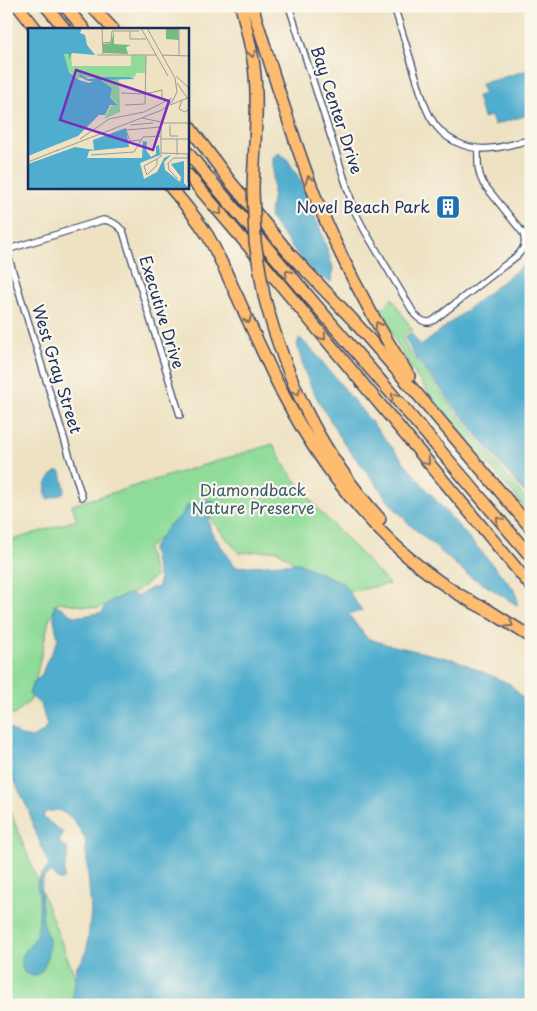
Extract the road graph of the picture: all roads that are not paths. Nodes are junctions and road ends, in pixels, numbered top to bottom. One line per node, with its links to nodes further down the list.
1 (11, 6): 9 (highway)
2 (46, 6): 11 (highway)
3 (65, 6): 12 (highway)
4 (91, 6): 13 (highway)
5 (241, 6): 27 (highway, one-way to 27, bridge)
6 (252, 6): 21 (highway, one-way to 6)
7 (290, 6): 16 (street, Bay Center Drive)
8 (394, 6): 16 (street)
9 (22, 11): 10 (highway)
10 (35, 28)
11 (64, 28)
12 (83, 28)
13 (112, 28)
14 (189, 126): 21 (highway)
15 (531, 140): 16 (street)
16 (478, 149)
17 (189, 155): 25 (highway, one-way to 17)
18 (189, 176): 26 (highway, one-way to 26)
19 (172, 189): 27 (highway, one-way to 27)
20 (6, 249): 22 (street, Executive Drive); 23 (street, West Gray Street)
21 (432, 411): 24 (highway)
22 (180, 415)
23 (82, 497)
24 (531, 528)
25 (531, 557)
26 (531, 586)
27 (489, 611): 28 (highway, one-way to 28)
28 (531, 637)

